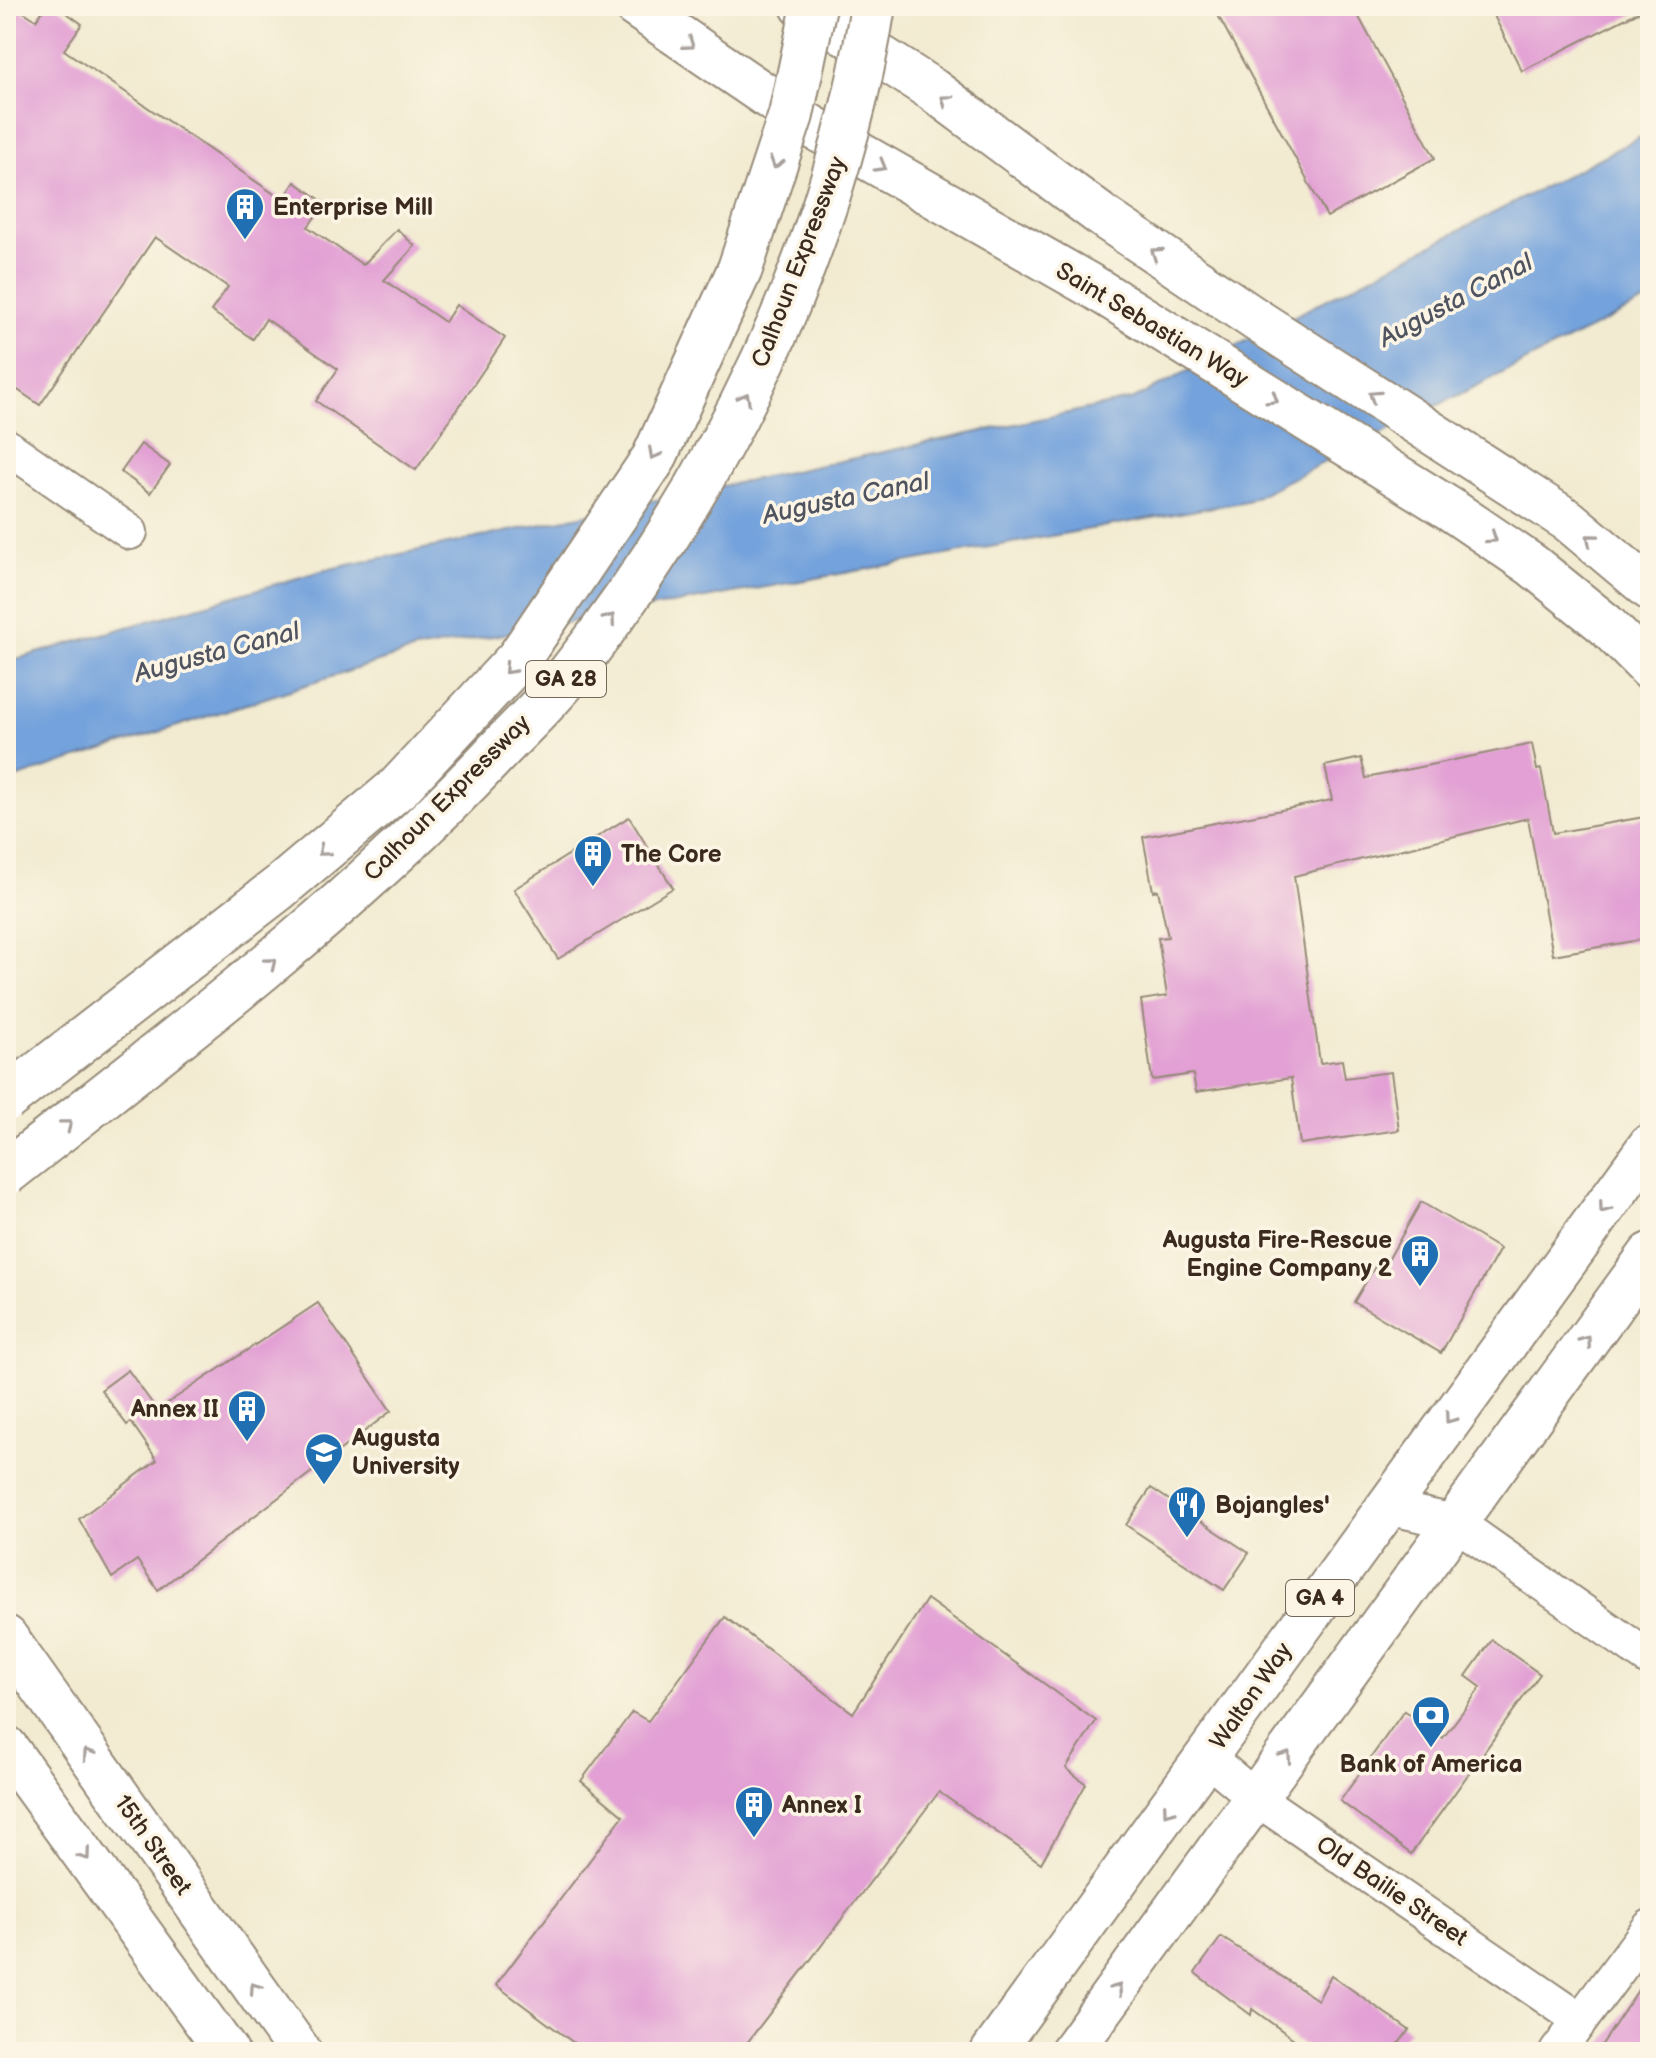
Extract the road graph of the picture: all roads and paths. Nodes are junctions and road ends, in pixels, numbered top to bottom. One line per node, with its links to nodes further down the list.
1 (635, 6): 8 (main road, Saint Sebastian Way, one-way to 8, bridge)
2 (802, 6): 7 (main road, one-way to 2, bridge)
3 (814, 6): 9 (highway, Calhoun Expressway / GA 28, one-way to 9, bridge)
4 (873, 6): 11 (highway, Calhoun Expressway / GA 28, one-way to 4, bridge)
5 (6, 446): 6 (street)
6 (130, 532)
7 (1650, 589)
8 (1650, 669)
9 (6, 1099)
10 (1650, 1145): 13 (main road, Walton Way / GA 4, one-way to 13)
11 (6, 1173)
12 (1650, 1254): 14 (main road, GA 4, one-way to 12)
13 (1510, 1336): 14 (main road); 15 (main road, Walton Way / GA 4, one-way to 15)
14 (1561, 1374): 16 (main road, GA 4)
15 (1386, 1507): 16 (street); 20 (main road, Walton Way / GA 4)
16 (1455, 1522): 18 (street); 21 (main road, GA 4, one-way to 16)
17 (6, 1637): 25 (main road, 15th Street, one-way to 17)
18 (1650, 1659)
19 (6, 1747): 24 (main road, one-way to 24)
20 (1207, 1757): 21 (street, Old Bailie Street); 26 (main road, Walton Way / GA 4, one-way to 26)
21 (1256, 1798): 23 (street, Old Bailie Street); 27 (main road, GA 4, one-way to 21)
22 (1650, 1927): 23 (street)
23 (1580, 2020): 28 (street)
24 (227, 2052)
25 (300, 2052)
26 (992, 2052)
27 (1071, 2052)
28 (1557, 2052)

